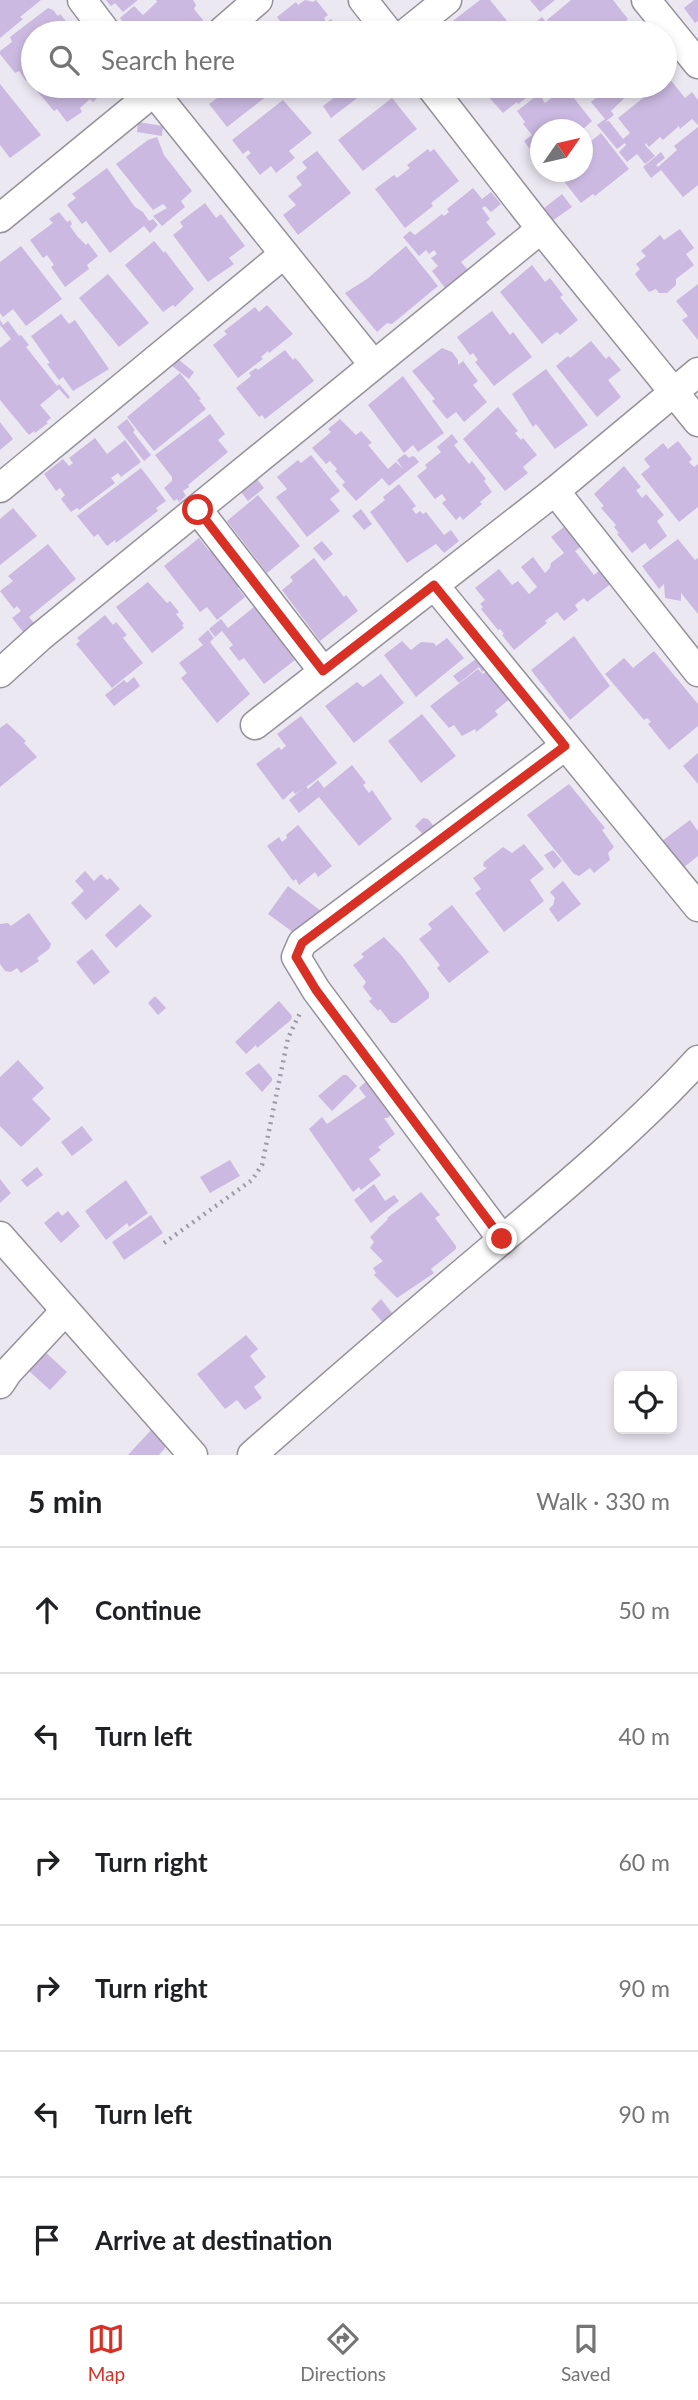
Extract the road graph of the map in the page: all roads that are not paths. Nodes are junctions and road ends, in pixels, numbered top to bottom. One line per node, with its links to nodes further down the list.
1 (82, 0): 6 (street)
2 (258, 0): 7 (street)
3 (363, 0): 8 (street)
4 (447, 0): 9 (street)
5 (646, 0): 10 (street)
6 (98, 21)
7 (234, 21)
8 (380, 21)
9 (421, 21)
10 (663, 21)
11 (677, 38): 12 (street)
12 (698, 64)
13 (143, 98): 16 (street)
14 (163, 98): 18 (street)
15 (439, 98): 17 (street)
16 (0, 218)
17 (541, 229): 19 (street); 21 (street)
18 (284, 254): 19 (street); 23 (street)
19 (373, 364): 25 (street)
20 (698, 372): 21 (street)
21 (674, 391): 22 (street); 24 (street)
22 (698, 422)
23 (0, 488)
24 (555, 491): 26 (street); 28 (street)
25 (198, 510): 27 (street); 29 (street)
26 (434, 585): 27 (street); 31 (street)
27 (323, 671): 30 (street)
28 (698, 672)
29 (0, 673)
30 (255, 724)
31 (565, 746): 32 (street); 35 (street)
32 (698, 907)
33 (698, 1060): 35 (street)
34 (0, 1236): 36 (street)
35 (502, 1239): 39 (street)
36 (65, 1311): 37 (street); 38 (street)
37 (0, 1384)
38 (193, 1455)
39 (252, 1455)

